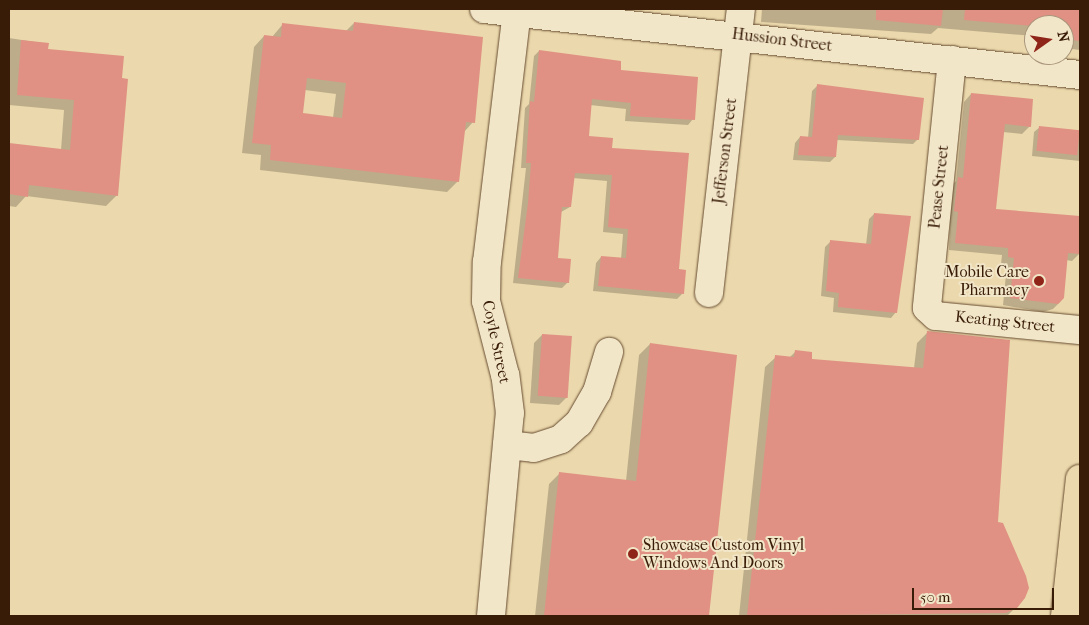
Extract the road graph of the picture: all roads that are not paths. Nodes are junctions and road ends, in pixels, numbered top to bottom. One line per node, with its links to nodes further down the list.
1 (484, 9): 2 (street, Hussion Street)
2 (517, 11): 3 (street, Hussion Street); 10 (street, Coyle Street)
3 (740, 22): 4 (street, Hussion Street); 6 (street, Jefferson Street)
4 (952, 60): 5 (street, Hussion Street); 7 (street, Pease Street)
5 (1080, 74)
6 (709, 293)
7 (932, 312): 8 (street, Keating Street)
8 (1080, 330)
9 (609, 352): 10 (street)
10 (507, 445): 12 (street, Coyle Street)
11 (1080, 479): 13 (main road)
12 (491, 616)
13 (1065, 616)

